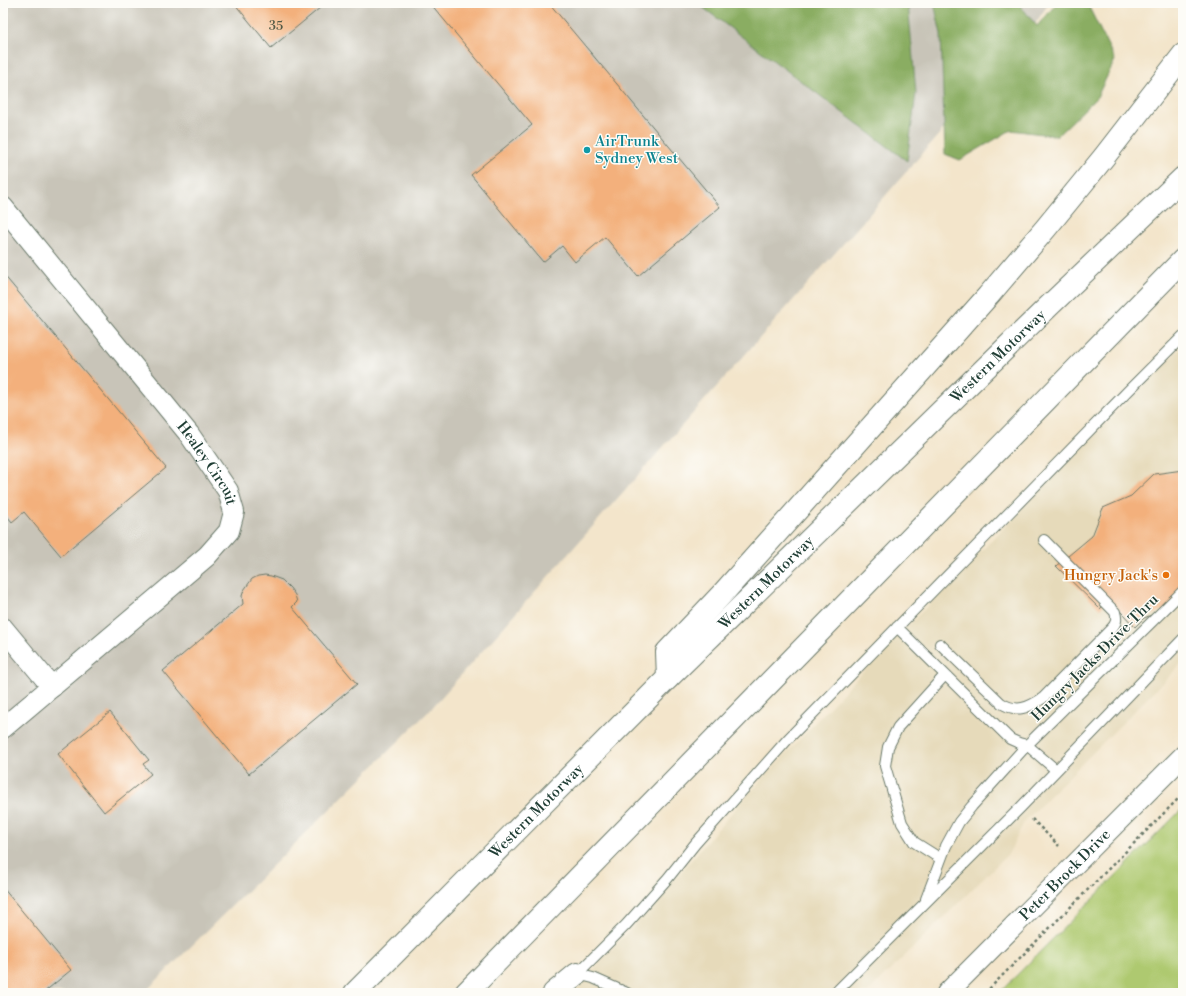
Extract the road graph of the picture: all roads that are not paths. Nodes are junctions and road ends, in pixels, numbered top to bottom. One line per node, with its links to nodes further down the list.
1 (1183, 55): 13 (highway)
2 (1183, 178): 13 (highway, Western Motorway)
3 (3, 207): 14 (street, Healey Circuit)
4 (1183, 260): 23 (highway)
5 (1183, 336): 8 (lane)
6 (1044, 540): 11 (lane)
7 (1183, 591): 16 (lane, Hungry Jacks Drive-Thru)
8 (897, 627): 12 (lane); 21 (lane)
9 (3, 628): 14 (street)
10 (1183, 639): 18 (lane)
11 (940, 644)
12 (946, 675): 16 (lane); 19 (lane)
13 (668, 678): 22 (highway, Western Motorway)
14 (52, 687): 15 (street, Healey Circuit)
15 (3, 728)
16 (1027, 745): 18 (lane); 19 (lane, Hungry Jacks Drive-Thru)
17 (1183, 756): 27 (street, Peter Brock Drive)
18 (1056, 770): 20 (lane)
19 (941, 859): 20 (lane, Hungry Jacks Drive-Thru)
20 (925, 903): 26 (lane)
21 (577, 974): 24 (highway); 25 (lane)
22 (355, 993)
23 (466, 993)
24 (554, 993)
25 (627, 993)
26 (835, 993)
27 (946, 993)

